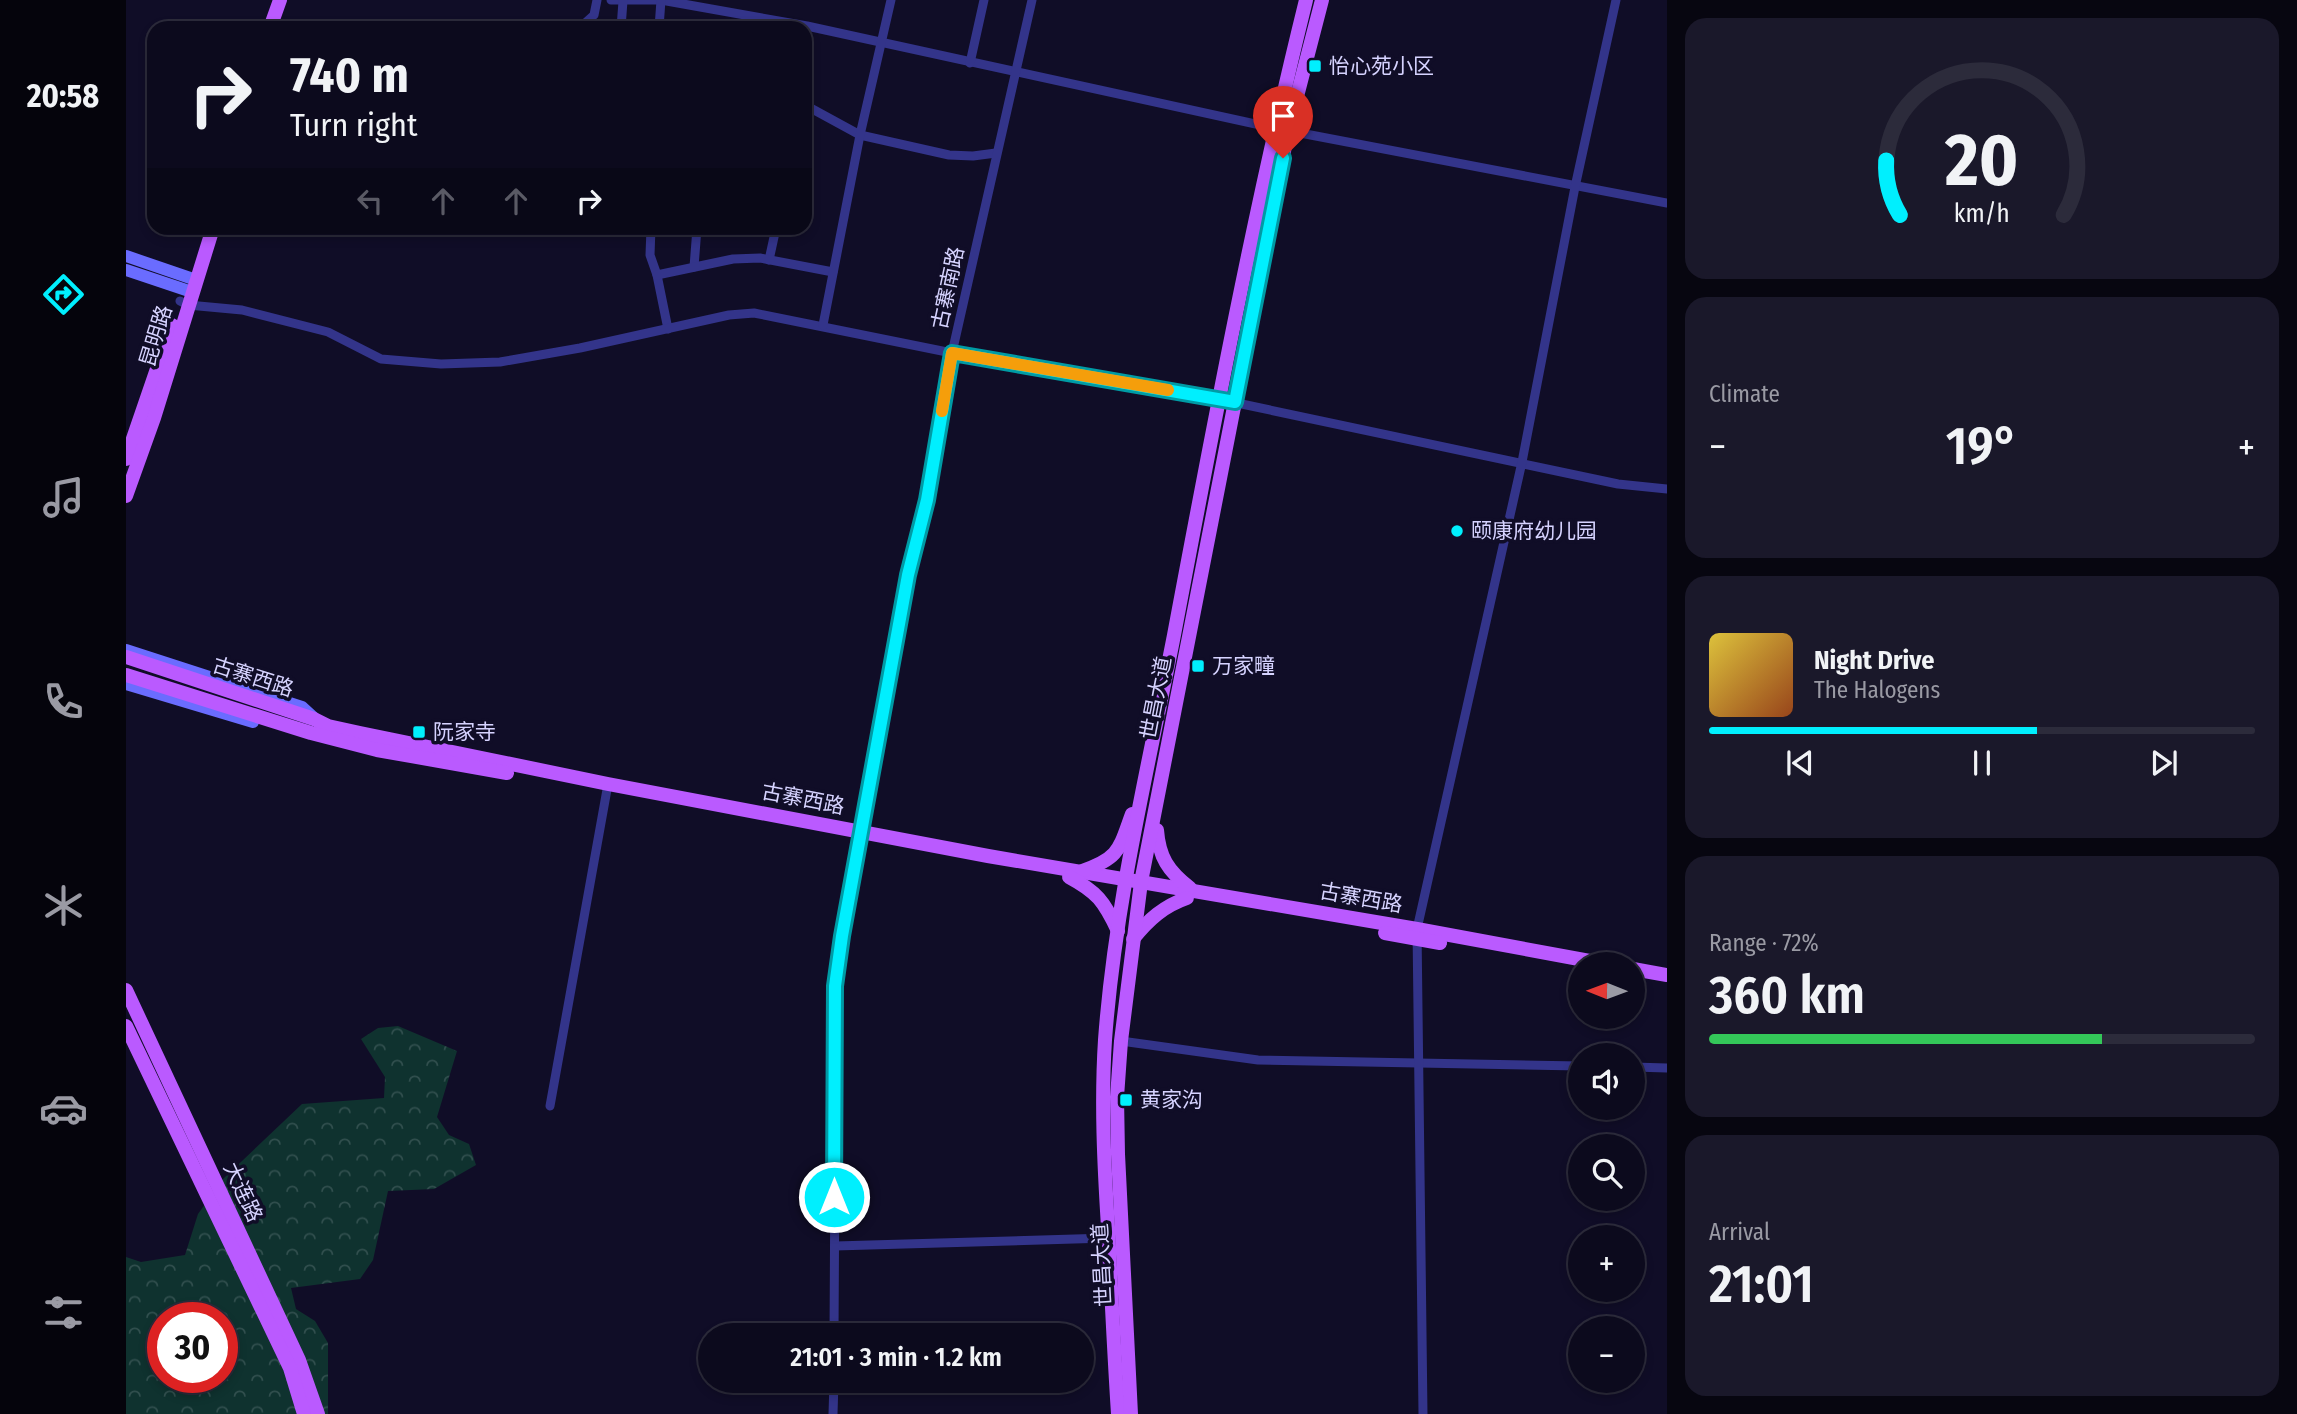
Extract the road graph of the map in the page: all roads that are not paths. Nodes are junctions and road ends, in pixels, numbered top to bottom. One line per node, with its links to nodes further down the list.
1 (280, 0): 13 (main road)
2 (288, 0): 14 (main road)
3 (597, 0): 15 (street)
4 (611, 0): 12 (street)
5 (661, 0): 12 (street); 17 (street); 18 (street)
6 (891, 0): 20 (street)
7 (984, 0): 21 (street)
8 (1032, 0): 22 (street, 古寨南路)
9 (1306, 0): 24 (main road, 世昌大道)
10 (1322, 0): 24 (main road, 世昌大道)
11 (1616, 0): 27 (street)
12 (623, 1): 16 (street)
13 (272, 21)
14 (280, 21)
15 (587, 21)
16 (622, 21)
17 (660, 21)
18 (779, 21)
19 (812, 27): 20 (street)
20 (881, 43): 21 (street); 25 (street)
21 (970, 63): 22 (street)
22 (1015, 73): 24 (street); 26 (street, 古寨南路)
23 (812, 109): 25 (street)
24 (1281, 130): 27 (street); 44 (main road, 世昌大道); 45 (main road, 世昌大道)
25 (860, 135): 26 (street); 38 (street)
26 (996, 153): 43 (street, 古寨南路)
27 (1575, 187): 28 (street); 47 (street)
28 (1667, 203)
29 (202, 235): 40 (main road, 昆明路)
30 (210, 235): 40 (main road, 昆明路)
31 (651, 235): 39 (street)
32 (697, 235): 36 (street)
33 (774, 235): 35 (street)
34 (126, 256): 40 (main road)
35 (769, 260): 36 (street); 38 (street)
36 (695, 267): 39 (street)
37 (126, 270): 40 (main road)
38 (833, 272): 41 (street)
39 (657, 275): 42 (street)
40 (188, 291): 42 (street); 46 (main road, 昆明路); 49 (main road, 昆明路)
41 (823, 325): 42 (street); 43 (street)
42 (668, 329)
43 (952, 353): 44 (street); 58 (street, 古寨南路)
44 (1218, 399): 45 (street); 56 (main road, 世昌大道)
45 (1235, 402): 47 (street); 57 (main road, 世昌大道)
46 (126, 459)
47 (1522, 463): 48 (street); 63 (street)
48 (1667, 489)
49 (126, 496)
50 (126, 650): 54 (main road)
51 (126, 657): 54 (main road, 古寨西路)
52 (126, 676): 54 (main road, 古寨西路)
53 (126, 684): 54 (main road)
54 (313, 726): 55 (main road, 古寨西路)
55 (607, 787): 58 (main road, 古寨西路); 79 (street)
56 (1143, 791): 59 (main road); 60 (main road, 世昌大道)
57 (1155, 813): 60 (main road, 世昌大道); 61 (main road)
58 (860, 834): 59 (main road, 古寨西路); 81 (street, 古寨南路)
59 (1075, 874): 60 (main road, 古寨西路); 62 (main road)
60 (1133, 885): 61 (main road, 古寨西路); 62 (main road, 世昌大道); 64 (main road, 世昌大道)
61 (1191, 894): 63 (main road, 古寨西路); 64 (main road)
62 (1118, 931): 80 (main road, 世昌大道)
63 (1417, 934): 65 (main road, 古寨西路); 66 (main road, 古寨西路); 75 (street)
64 (1133, 940): 73 (main road, 世昌大道)
65 (1568, 958)
66 (1568, 965)
67 (1645, 971): 68 (main road)
68 (1667, 975)
69 (1645, 978): 70 (main road)
70 (1667, 982)
71 (126, 990): 74 (main road, 大连路)
72 (126, 1026): 74 (main road, 大连路)
73 (1121, 1041): 75 (street); 88 (main road, 世昌大道)
74 (148, 1055): 84 (main road, 大连路); 85 (main road, 大连路)
75 (1419, 1063): 76 (street); 89 (street)
76 (1568, 1066)
77 (1645, 1067): 78 (street)
78 (1667, 1068)
79 (550, 1106)
80 (1108, 1238): 81 (street); 87 (main road, 世昌大道)
81 (835, 1246): 82 (street, 古寨南路)
82 (834, 1323)
83 (834, 1393): 86 (street)
84 (304, 1414)
85 (318, 1414)
86 (833, 1414)
87 (1118, 1414)
88 (1131, 1414)
89 (1423, 1414)

